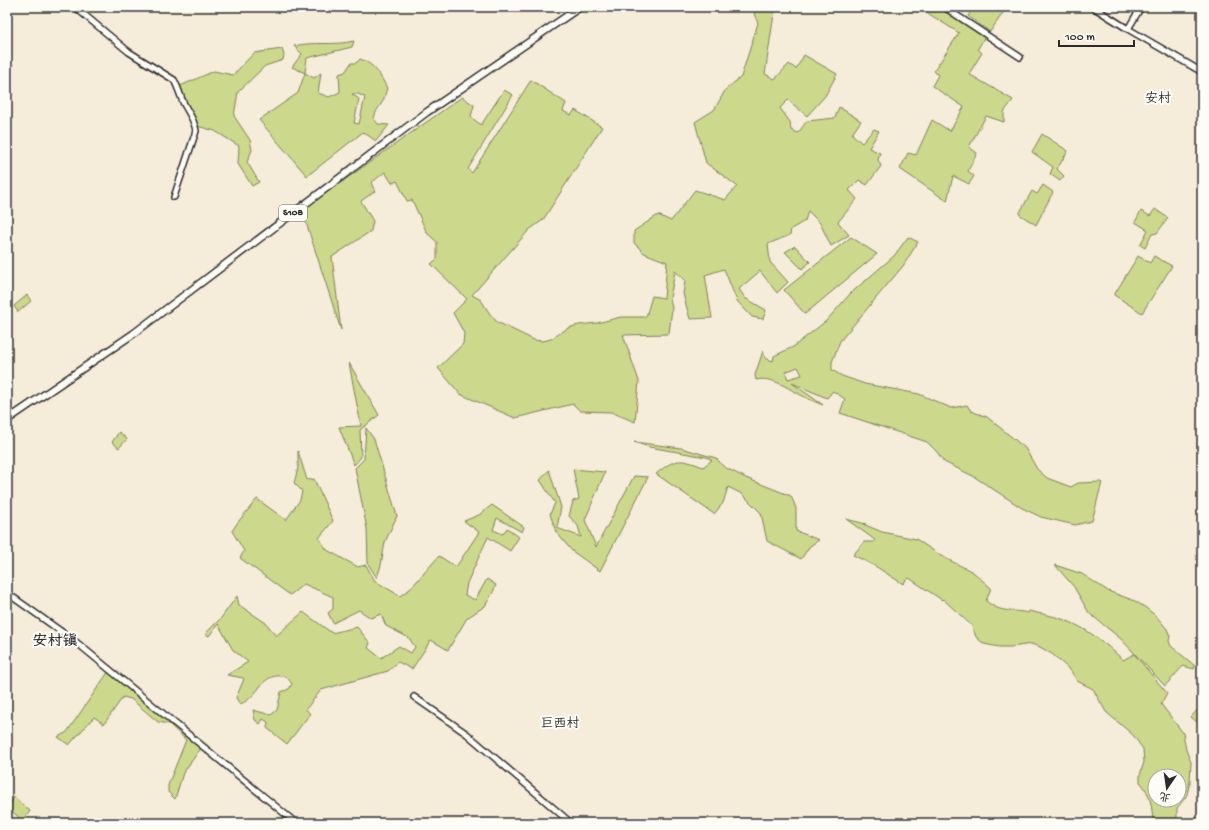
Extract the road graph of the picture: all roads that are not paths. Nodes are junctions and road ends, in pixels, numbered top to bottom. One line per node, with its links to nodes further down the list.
1 (75, 7): 9 (street)
2 (580, 7): 10 (main road, S108)
3 (944, 7): 7 (street)
4 (1093, 7): 6 (street)
5 (1142, 7): 6 (street)
6 (1128, 29): 8 (street)
7 (1020, 57)
8 (1202, 72)
9 (174, 197)
10 (7, 420)
11 (7, 593): 13 (street)
12 (414, 697): 14 (street)
13 (296, 823)
14 (571, 823)

